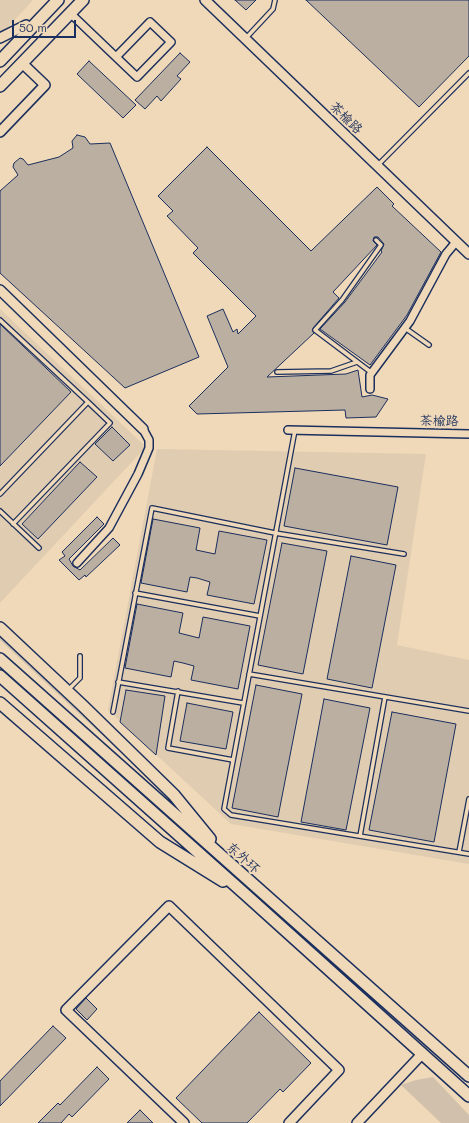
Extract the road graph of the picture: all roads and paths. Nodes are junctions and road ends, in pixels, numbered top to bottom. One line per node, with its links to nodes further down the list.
1 (58, 0): 6 (main road)
2 (83, 0): 5 (main road)
3 (205, 0): 8 (street, 茶榆路)
4 (275, 0): 8 (lane)
5 (70, 14): 11 (street); 13 (main road)
6 (31, 29): 7 (street); 9 (main road)
7 (0, 38)
8 (245, 39): 17 (street, 茶榆路)
9 (17, 43): 10 (main road); 12 (main road)
10 (0, 55)
11 (116, 57): 11 (street)
12 (0, 60)
13 (22, 63): 15 (main road); 16 (street)
14 (469, 73): 17 (lane)
15 (0, 86)
16 (0, 132)
17 (377, 166): 19 (street, 茶榆路)
18 (376, 240): 25 (lane)
19 (456, 242): 20 (street, 茶榆路); 23 (street)
20 (469, 254)
21 (0, 290): 30 (street)
22 (0, 320): 29 (lane)
23 (405, 328): 24 (lane); 27 (street)
24 (429, 345)
25 (357, 362): 26 (lane); 27 (lane)
26 (277, 372)
27 (372, 373): 28 (street)
28 (370, 389)
29 (88, 402): 33 (lane); 35 (lane)
30 (143, 428): 39 (street)
31 (291, 430): 32 (street, 茶榆路); 36 (lane)
32 (469, 434)
33 (0, 494)
34 (0, 512): 35 (lane)
35 (13, 524): 37 (lane)
36 (275, 533): 38 (lane); 40 (lane); 41 (lane)
37 (39, 548)
38 (404, 554)
39 (77, 562)
40 (136, 593): 41 (lane); 47 (lane)
41 (260, 616): 45 (lane)
42 (0, 628): 48 (main road)
43 (80, 656): 48 (lane)
44 (0, 659): 60 (main road, 东外环)
45 (249, 674): 50 (lane); 52 (lane)
46 (0, 676): 61 (main road)
47 (118, 682): 49 (lane); 54 (lane)
48 (68, 691): 60 (main road)
49 (178, 691): 52 (lane); 55 (lane)
50 (385, 697): 53 (lane); 57 (lane)
51 (0, 703): 61 (main road)
52 (243, 703): 55 (lane)
53 (469, 711)
54 (113, 712)
55 (233, 760): 57 (lane)
56 (469, 799): 58 (lane)
57 (360, 836): 58 (lane)
58 (459, 852): 59 (lane)
59 (469, 854)
60 (254, 886): 63 (main road, 东外环)
61 (246, 894): 62 (main road, 东外环)
62 (422, 1054): 64 (main road, 东外环); 69 (street)
63 (469, 1075)
64 (446, 1076): 65 (main road, 东外环); 66 (main road)
65 (469, 1096)
66 (469, 1103)
67 (184, 1123): 68 (street)
68 (291, 1123)
69 (356, 1123)

